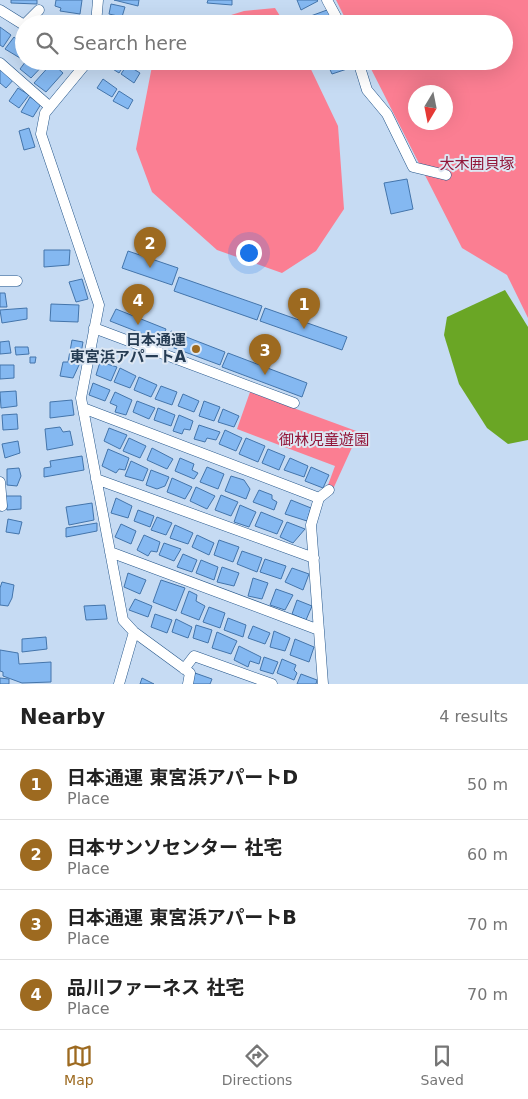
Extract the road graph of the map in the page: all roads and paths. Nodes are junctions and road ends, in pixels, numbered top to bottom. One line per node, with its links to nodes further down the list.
1 (98, 0): 6 (street)
2 (327, 0): 7 (street)
3 (0, 10): 8 (street)
4 (39, 10): 5 (street)
5 (34, 15)
6 (97, 15)
7 (335, 15)
8 (15, 19)
9 (0, 63): 12 (street)
10 (81, 70): 12 (street)
11 (361, 70): 13 (street)
12 (50, 107): 16 (street)
13 (446, 174)
14 (0, 281): 15 (street)
15 (17, 281)
16 (94, 328): 17 (street); 18 (street)
17 (294, 403)
18 (83, 408): 19 (street); 22 (street)
19 (96, 478): 24 (street); 25 (street)
20 (0, 482): 23 (street)
21 (329, 490): 22 (street)
22 (319, 498): 25 (street)
23 (2, 506)
24 (110, 552): 26 (street); 27 (street)
25 (314, 558): 26 (street)
26 (319, 630): 32 (street)
27 (134, 632): 28 (street); 29 (street)
28 (184, 669): 30 (street); 31 (street)
29 (119, 684)
30 (188, 684)
31 (272, 684)
32 (323, 684)

